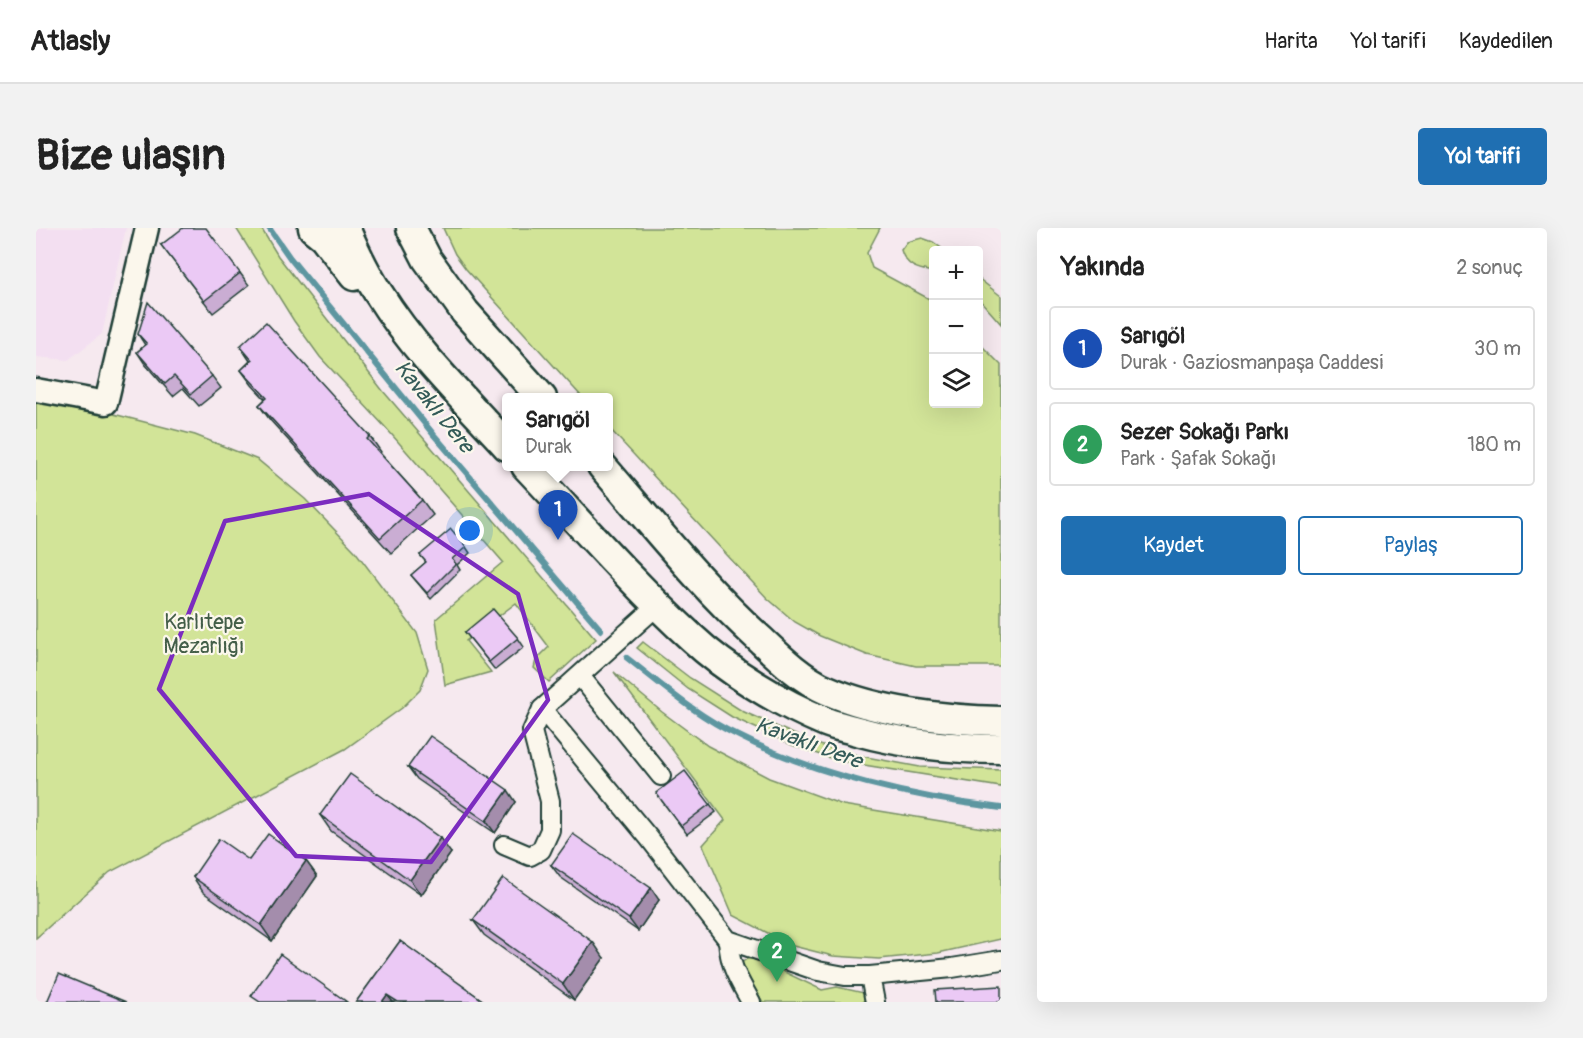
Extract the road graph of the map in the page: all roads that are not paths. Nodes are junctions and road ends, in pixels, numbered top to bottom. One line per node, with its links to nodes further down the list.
1 (147, 228): 6 (street)
2 (313, 228): 5 (main road)
3 (345, 228): 5 (main road)
4 (411, 228): 7 (main road)
5 (406, 330): 8 (main road)
6 (36, 390)
7 (538, 393)
8 (502, 440)
9 (531, 471): 11 (main road)
10 (606, 471): 14 (main road)
11 (658, 605): 12 (street); 15 (main road)
12 (580, 676): 13 (street); 16 (street)
13 (542, 709): 17 (street); 18 (street)
14 (1001, 721)
15 (1001, 749)
16 (662, 776)
17 (504, 844)
18 (728, 940): 20 (street); 21 (street)
19 (1001, 960): 20 (street)
20 (870, 976): 22 (street)
21 (751, 1002)
22 (875, 1002)

